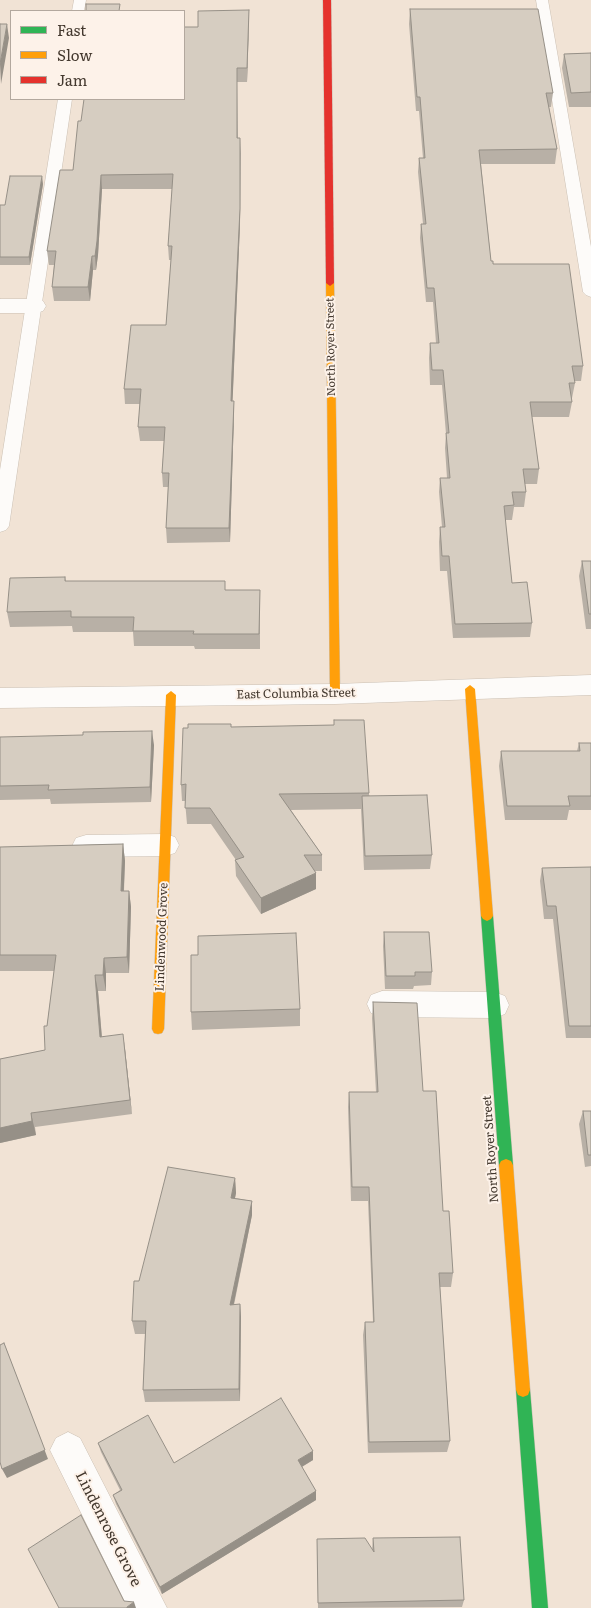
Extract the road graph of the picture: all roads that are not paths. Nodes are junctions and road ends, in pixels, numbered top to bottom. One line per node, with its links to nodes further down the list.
1 (327, 0): 10 (street, North Royer Street)
2 (542, 0): 4 (lane)
3 (66, 100): 6 (lane)
4 (591, 292)
5 (0, 306): 6 (street)
6 (35, 306): 7 (lane)
7 (0, 526)
8 (591, 684): 9 (street, East Columbia Street)
9 (470, 689): 10 (street, East Columbia Street); 16 (street, North Royer Street)
10 (335, 694): 11 (street, East Columbia Street)
11 (171, 696): 12 (street, East Columbia Street); 13 (street, Lindenwood Grove)
12 (0, 698)
13 (165, 845): 14 (street); 17 (street, Lindenwood Grove)
14 (58, 846)
15 (382, 1004): 16 (street)
16 (494, 1005): 20 (street, North Royer Street)
17 (158, 1029)
18 (68, 1450): 19 (street, Lindenrose Grove)
19 (148, 1608)
20 (540, 1608)

